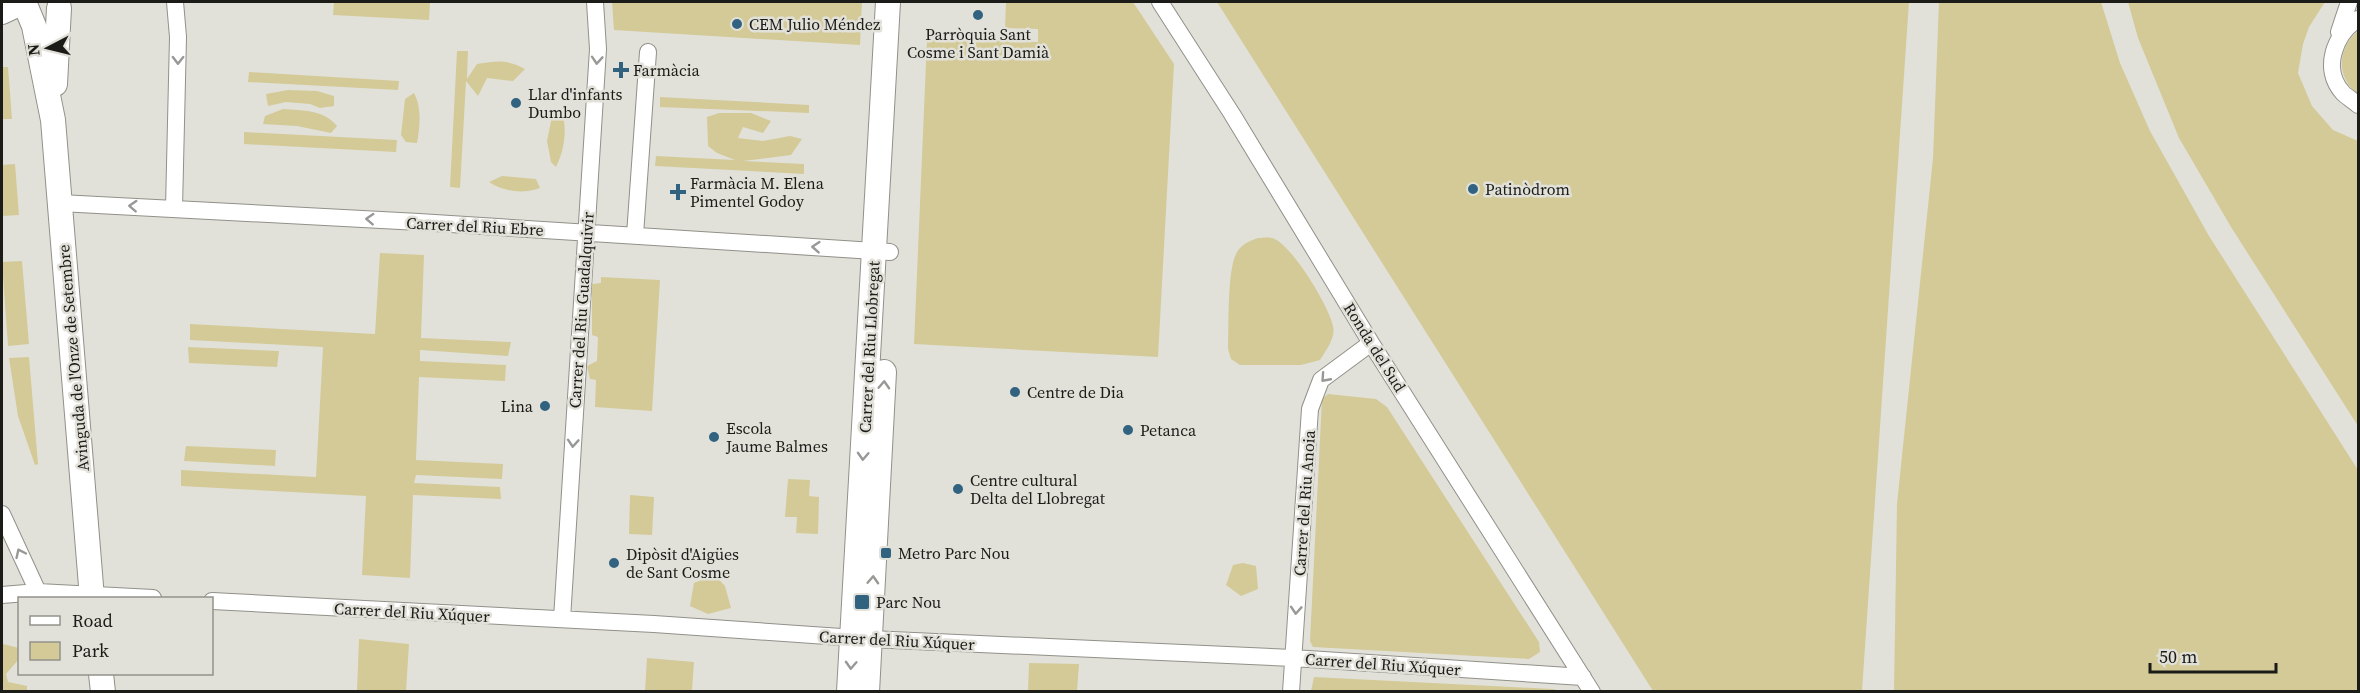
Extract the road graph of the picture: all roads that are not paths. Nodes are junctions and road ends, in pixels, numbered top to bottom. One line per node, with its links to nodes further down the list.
1 (175, 2): 15 (street, one-way to 15)
2 (595, 2): 16 (street, Carrer del Riu Guadalquivir, one-way to 16)
3 (888, 2): 18 (street, Carrer del Riu Llobregat)
4 (905, 2): 18 (street, Carrer del Riu Llobregat)
5 (1160, 2): 19 (street, Ronda del Sud)
6 (2349, 2): 10 (street)
7 (63, 5): 8 (street); 13 (street, Avinguda de l'Onze de Setembre)
8 (16, 7): 13 (street, Avinguda de l'Onze de Setembre)
9 (2358, 19): 10 (street)
10 (2333, 50): 12 (street)
11 (648, 52): 17 (street)
12 (2358, 105)
13 (53, 120): 14 (street, Avinguda de l'Onze de Setembre)
14 (60, 203): 15 (street, Carrer del Riu Ebre, one-way to 14); 23 (street, Avinguda de l'Onze de Setembre)
15 (174, 208): 16 (street, Carrer del Riu Ebre, one-way to 15)
16 (586, 232): 17 (street, Carrer del Riu Ebre); 25 (street, Carrer del Riu Guadalquivir, one-way to 25)
17 (635, 235): 18 (street, Carrer del Riu Ebre, one-way to 17)
18 (882, 251): 26 (street, Carrer del Riu Llobregat)
19 (1371, 343): 27 (street, Carrer del Riu Anoia, one-way to 27); 30 (street, Ronda del Sud)
20 (2, 514): 21 (street, one-way to 20)
21 (38, 592): 22 (street); 23 (street)
22 (2, 595)
23 (92, 597)
24 (213, 602): 25 (street, Carrer del Riu Xúquer)
25 (562, 619): 26 (street, Carrer del Riu Xúquer)
26 (861, 638): 27 (street, Carrer del Riu Xúquer); 33 (street, Carrer del Riu Llobregat, one-way to 33); 34 (street, Carrer del Riu Llobregat)
27 (1293, 658): 30 (street, Carrer del Riu Xúquer); 35 (street, Carrer del Riu Anoia)
28 (87, 675): 31 (street)
29 (101, 675): 32 (street)
30 (1588, 684)
31 (88, 692)
32 (103, 692)
33 (849, 692)
34 (867, 692)
35 (1291, 692)

